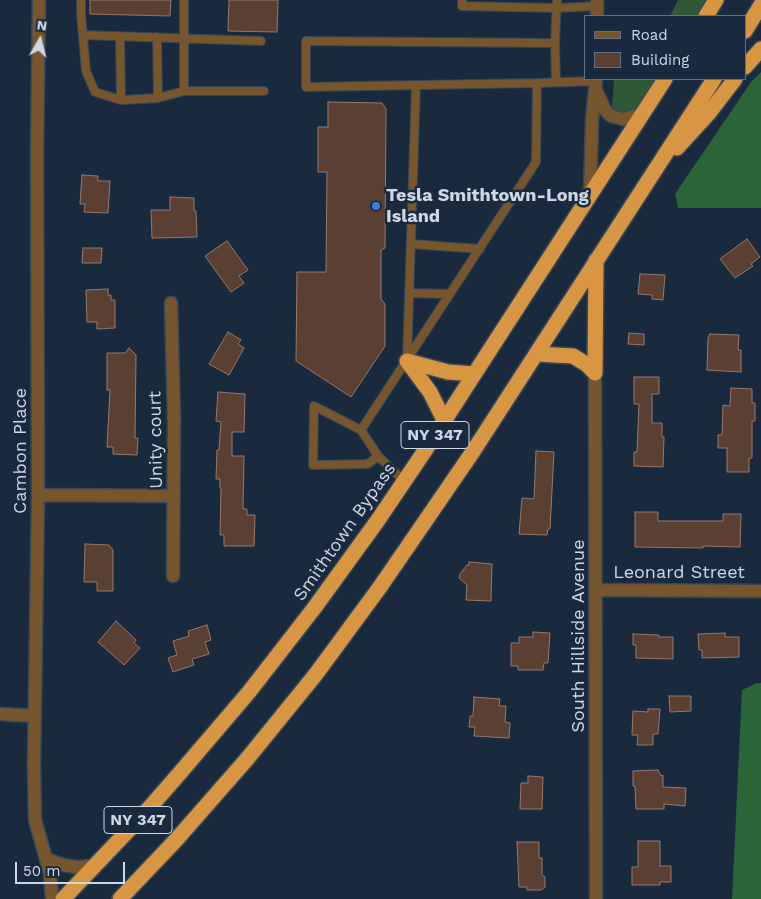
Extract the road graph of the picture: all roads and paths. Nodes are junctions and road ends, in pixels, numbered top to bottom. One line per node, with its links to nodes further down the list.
1 (39, 0): 47 (street, Cambon Place)
2 (82, 0): 11 (lane)
3 (184, 0): 14 (lane)
4 (462, 0): 6 (lane)
5 (716, 0): 9 (highway)
6 (557, 4): 8 (lane); 16 (lane)
7 (761, 6): 10 (highway)
8 (597, 7)
9 (707, 15)
10 (746, 29)
11 (83, 35): 12 (lane); 29 (lane)
12 (120, 36): 13 (lane); 29 (lane)
13 (157, 37): 14 (lane); 28 (lane)
14 (183, 38): 15 (lane); 26 (lane)
15 (262, 41)
16 (555, 43): 22 (lane); 25 (lane)
17 (761, 50): 18 (highway)
18 (746, 66)
19 (664, 80): 30 (highway, Smithtown Bypass / NY 347)
20 (713, 80): 31 (highway, NY 347)
21 (734, 80): 31 (highway)
22 (556, 82): 23 (lane); 24 (lane)
23 (537, 83): 25 (lane); 34 (lane)
24 (596, 83): 30 (street); 32 (street)
25 (416, 85): 33 (lane)
26 (184, 91): 27 (lane); 28 (lane)
27 (264, 91)
28 (158, 98): 29 (lane)
29 (121, 100)
30 (642, 114): 32 (highway, Smithtown Bypass / NY 347)
31 (647, 181): 35 (highway, NY 347)
32 (590, 194): 42 (highway, Smithtown Bypass / NY 347)
33 (411, 244): 34 (lane); 36 (lane)
34 (480, 249): 37 (lane)
35 (596, 260): 39 (highway, NY 347); 41 (highway)
36 (409, 293): 37 (lane); 40 (lane)
37 (450, 294): 40 (lane)
38 (171, 303): 48 (street, Unity court)
39 (536, 354): 41 (highway); 58 (highway, NY 347)
40 (407, 361): 42 (highway); 43 (highway); 44 (lane)
41 (595, 373): 50 (street, South Hillside Avenue)
42 (474, 374): 43 (highway, Smithtown Bypass / NY 347)
43 (444, 420): 46 (highway, Smithtown Bypass / NY 347)
44 (361, 430): 45 (lane); 45 (lane)
45 (378, 456): 46 (lane)
46 (404, 481): 55 (highway, Smithtown Bypass / NY 347)
47 (38, 496): 48 (street); 53 (street, Cambon Place)
48 (174, 496): 49 (street, Unity court)
49 (173, 576)
50 (597, 590): 51 (street, Leonard Street); 59 (street, South Hillside Avenue)
51 (761, 591)
52 (0, 714): 53 (street)
53 (35, 716): 54 (street, Cambon Place)
54 (47, 859): 55 (street); 56 (street, Cambon Place)
55 (95, 866): 57 (highway, Smithtown Bypass / NY 347)
56 (52, 899)
57 (63, 899)
58 (120, 899)
59 (596, 899)

